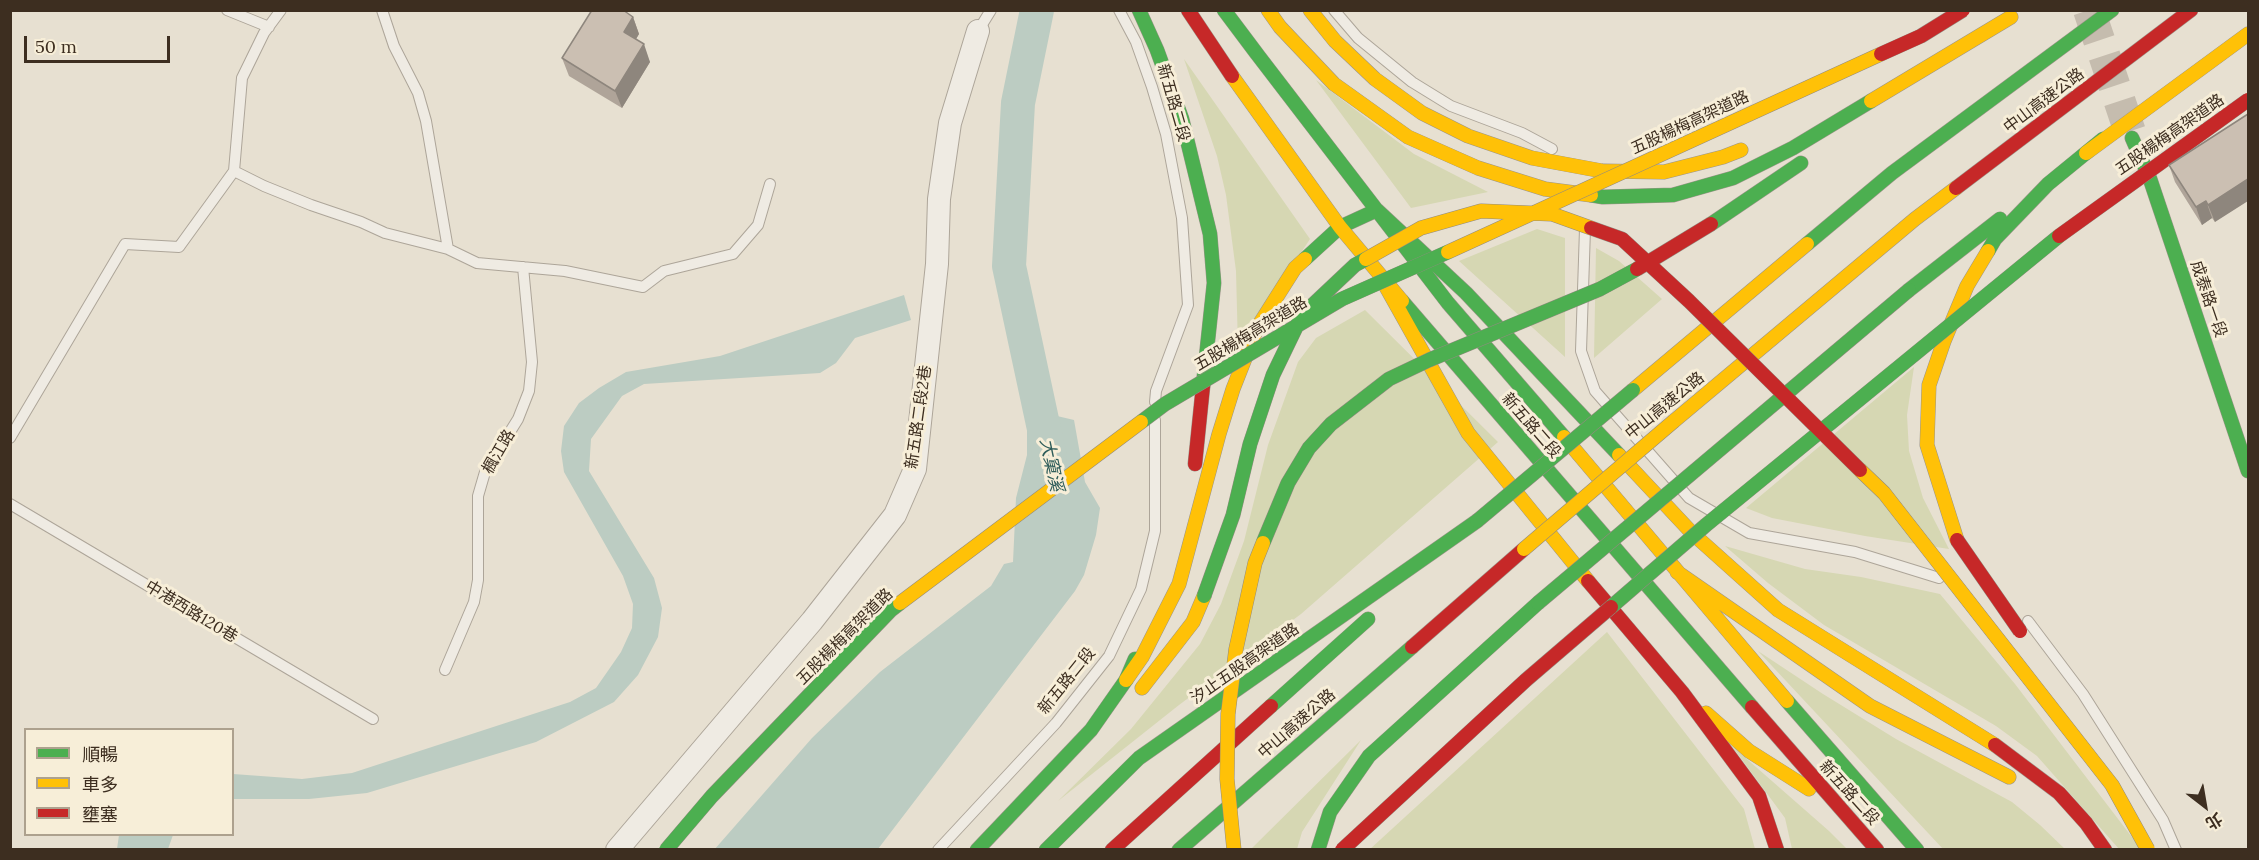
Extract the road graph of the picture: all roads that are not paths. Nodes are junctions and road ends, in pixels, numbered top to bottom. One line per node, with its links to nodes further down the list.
1 (227, 10): 19 (lane)
2 (281, 10): 19 (lane)
3 (382, 10): 38 (lane)
4 (991, 10): 18 (lane, 新五路二段2巷)
5 (1119, 10): 56 (lane, 新五路二段)
6 (1139, 10): 47 (main road)
7 (1176, 10): 22 (main road, 新五路二段)
8 (1188, 10): 22 (main road)
9 (1224, 10): 21 (main road)
10 (1230, 10): 21 (main road, 新五路二段)
11 (1268, 10): 17 (main road)
12 (1310, 10): 29 (main road)
13 (1335, 10): 31 (lane)
14 (1963, 10): 55 (main road, 五股楊梅高架道路, bridge)
15 (2112, 10): 44 (main road, 中山高速公路, bridge)
16 (2191, 10): 61 (main road, 中山高速公路, bridge)
17 (2016, 14): 25 (main road); 26 (main road)
18 (982, 21): 54 (street, 新五路二段2巷)
19 (269, 27): 32 (lane)
20 (2248, 34): 28 (main road)
21 (1257, 54): 35 (main road, 新五路二段)
22 (1232, 76): 37 (main road, 新五路二段)
23 (2248, 100): 64 (main road, 五股楊梅高架道路, bridge)
24 (2248, 112): 33 (street)
25 (1808, 123)
26 (1842, 134)
27 (2132, 138): 33 (main road, 成泰路一段)
28 (2103, 139): 63 (main road, bridge); 70 (main road, bridge)
29 (1756, 145)
30 (1814, 153): 62 (main road, bridge)
31 (1570, 160)
32 (234, 171): 38 (lane); 41 (lane)
33 (2150, 179): 42 (main road, 成泰路一段)
34 (770, 184): 39 (lane)
35 (1377, 210): 37 (main road); 45 (main road, 新五路二段); 68 (main road)
36 (1586, 214): 71 (lane)
37 (1340, 227): 40 (main road, 新五路二段); 47 (main road)
38 (448, 249): 39 (lane)
39 (523, 267): 46 (lane, 楓江路)
40 (1380, 276): 48 (main road); 53 (main road, 新五路二段)
41 (10, 438)
42 (2248, 471)
43 (10, 504): 51 (lane, 中港西路120巷)
44 (1476, 521): 59 (main road, 汐止五股高架道路); 60 (main road, 中山高速公路)
45 (1677, 572): 52 (main road); 67 (main road, 新五路二段)
46 (445, 670)
47 (1126, 680): 57 (main road)
48 (1682, 692): 53 (main road); 65 (main road)
49 (1133, 699): 69 (main road, bridge)
50 (1117, 716): 58 (main road)
51 (373, 719)
52 (2020, 783)
53 (1840, 809): 66 (main road, 新五路二段)
54 (617, 849)
55 (666, 849)
56 (938, 849)
57 (977, 849)
58 (984, 849)
59 (1046, 849)
60 (1112, 849)
61 (1179, 849)
62 (1233, 849)
63 (1318, 849)
64 (1342, 849)
65 (1777, 849)
66 (1877, 849)
67 (1917, 849)
68 (2105, 849)
69 (2148, 849)
70 (2165, 849)
71 (2176, 849)

